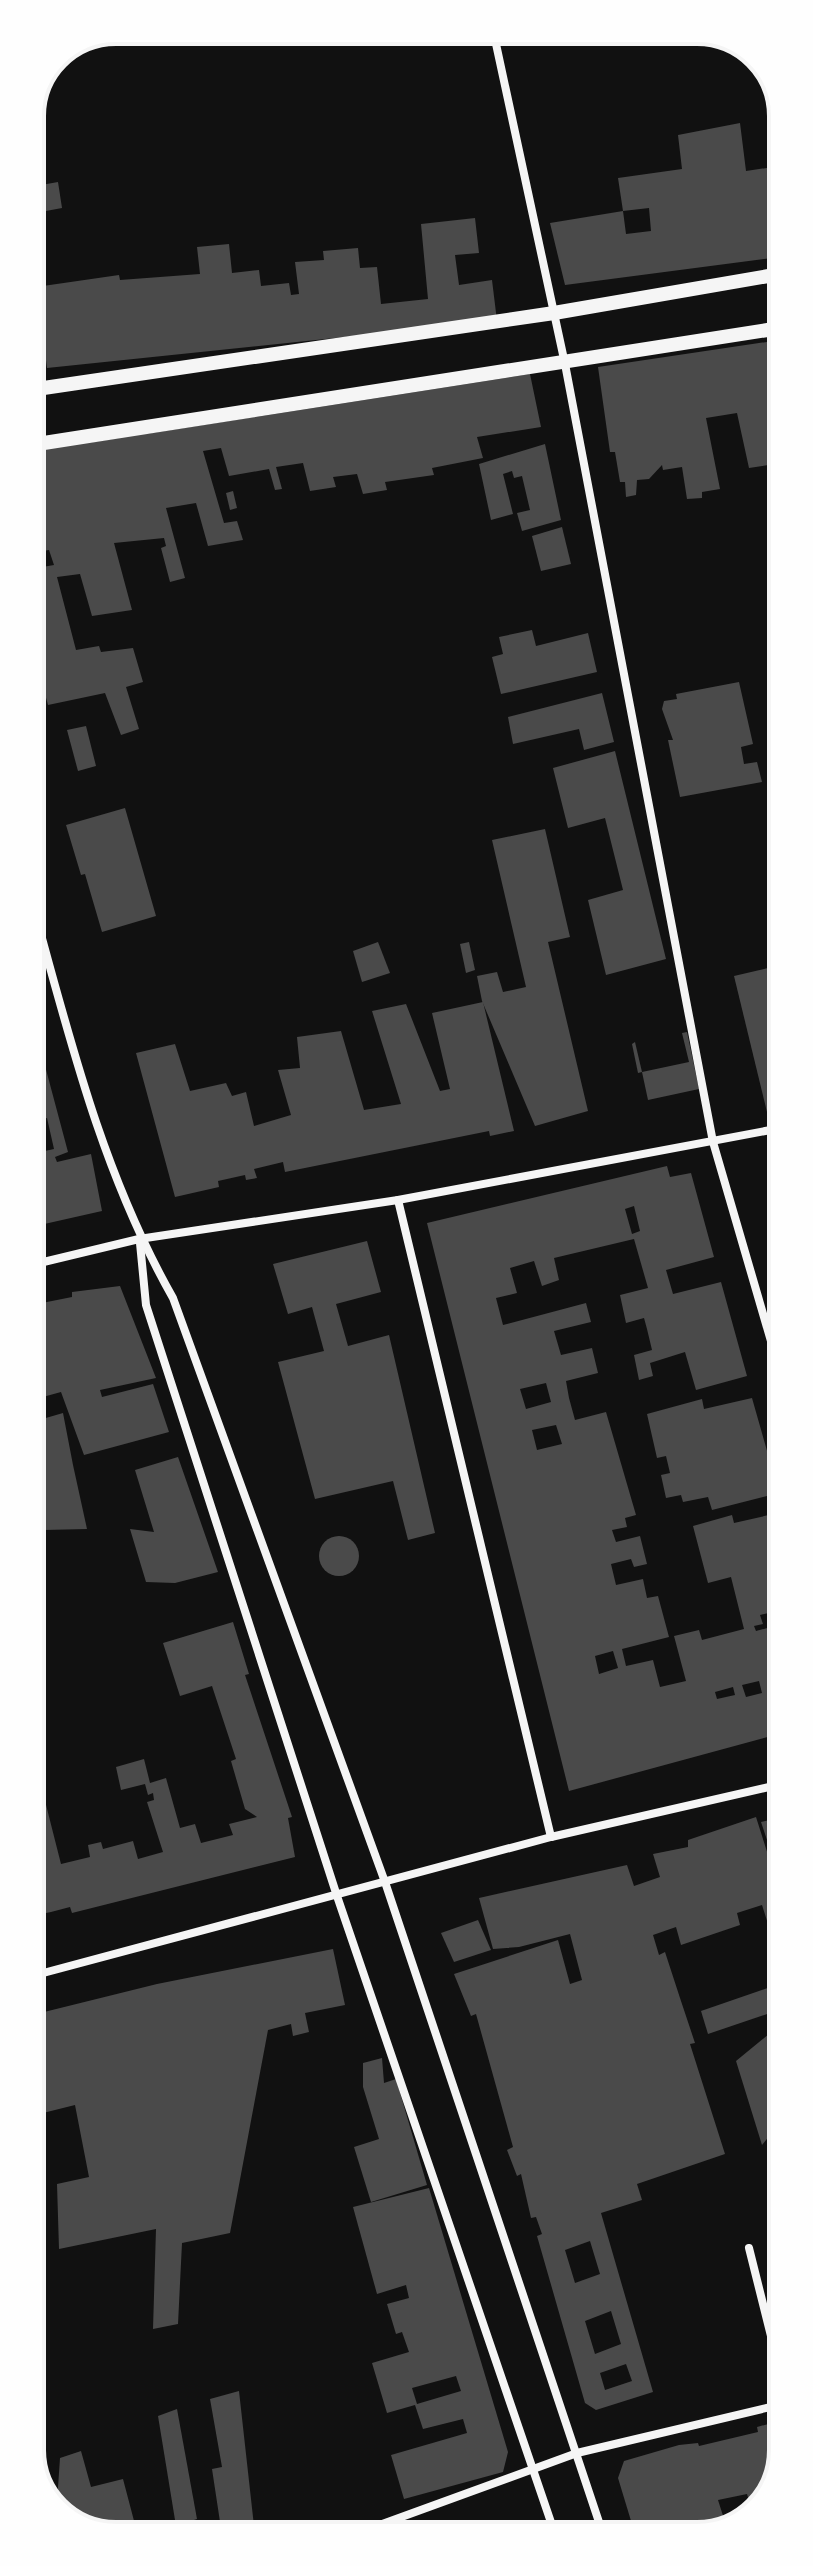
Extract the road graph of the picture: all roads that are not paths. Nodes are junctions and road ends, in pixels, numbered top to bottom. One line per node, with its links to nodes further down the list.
1 (496, 44): 3 (street)
2 (769, 276): 3 (street)
3 (554, 313): 5 (street); 6 (street)
4 (769, 330): 5 (street)
5 (565, 364): 7 (street); 10 (street)
6 (44, 388)
7 (44, 443)
8 (44, 944): 12 (street)
9 (769, 1130): 10 (street)
10 (713, 1142): 11 (street); 14 (street)
11 (398, 1200): 12 (street); 16 (street)
12 (139, 1239): 13 (street); 17 (street); 18 (street)
13 (44, 1262)
14 (769, 1334)
15 (769, 1787): 16 (street)
16 (551, 1837): 17 (street)
17 (385, 1882): 18 (street); 23 (street)
18 (337, 1896): 19 (street); 24 (street)
19 (44, 1973)
20 (749, 2248): 21 (street)
21 (769, 2328)
22 (769, 2407): 23 (street)
23 (577, 2453): 24 (street); 27 (street)
24 (534, 2468): 25 (street); 26 (street)
25 (387, 2522)
26 (551, 2522)
27 (599, 2522)

